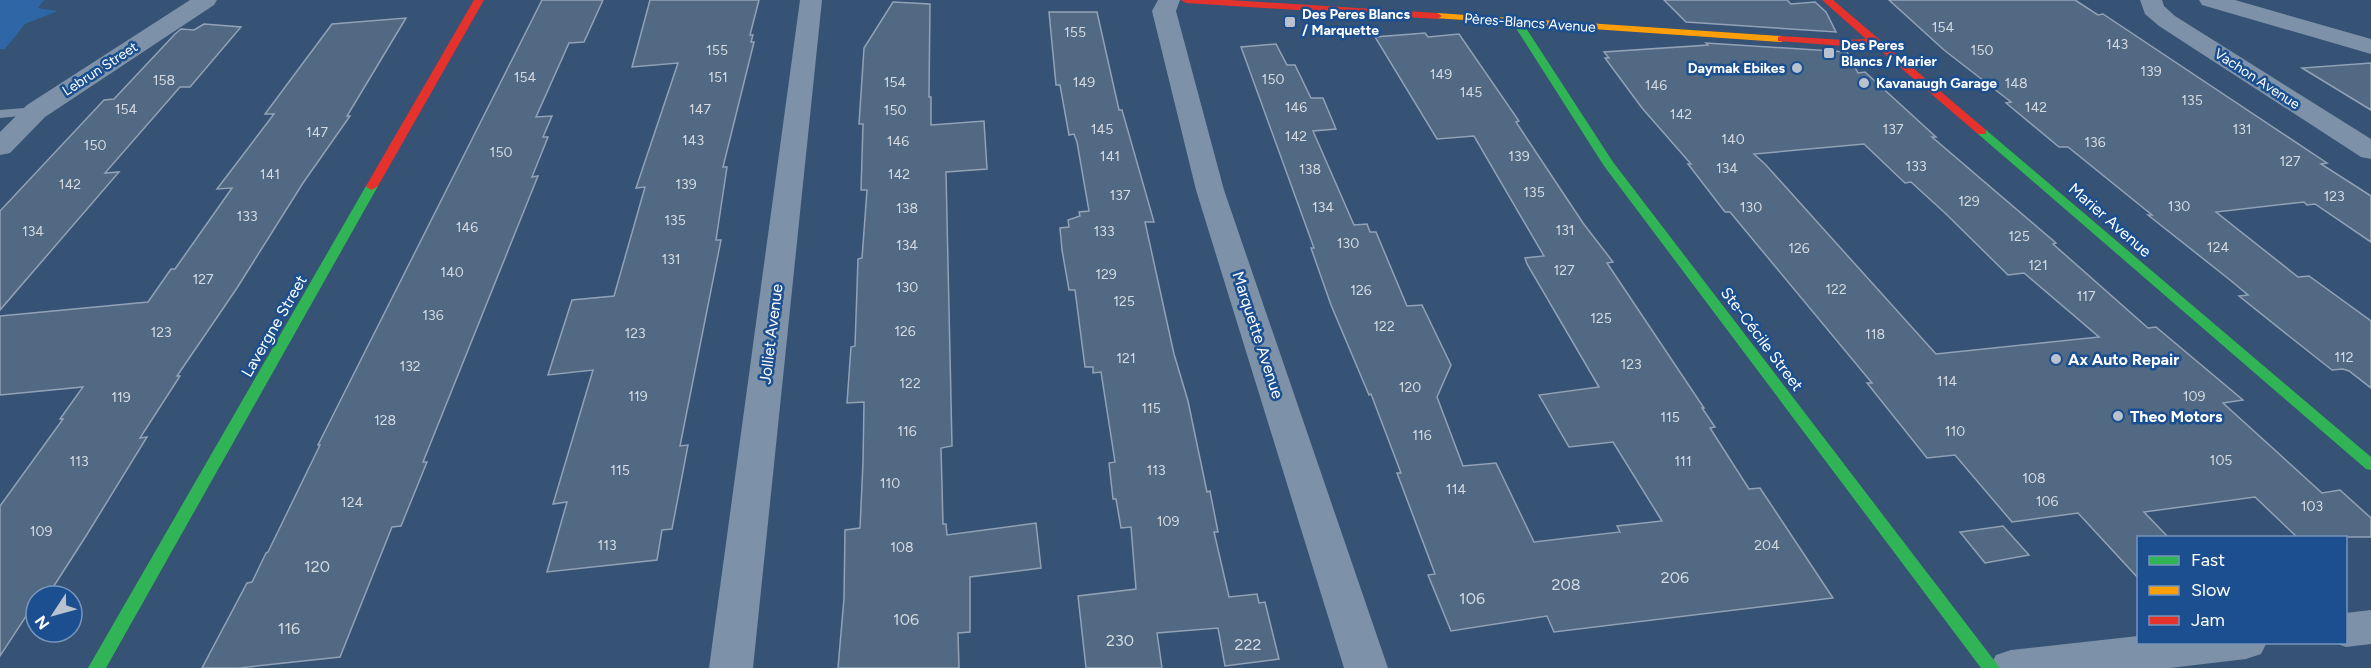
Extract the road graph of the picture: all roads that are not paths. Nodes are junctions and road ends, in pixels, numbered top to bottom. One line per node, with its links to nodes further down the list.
1 (206, 0): 13 (street, Lebrun Street)
2 (479, 0): 21 (street, Lavergne Street)
3 (811, 0): 22 (street, Jolliet Avenue)
4 (1168, 0): 23 (street, Marquette Avenue)
5 (1186, 0): 9 (street, Pères-Blancs Avenue)
6 (1827, 0): 11 (street, Marier Avenue)
7 (2151, 0): 16 (street, Vachon Avenue)
8 (2210, 0): 12 (street)
9 (1210, 1): 10 (street, Pères-Blancs Avenue)
10 (1517, 22): 11 (street, Pères-Blancs Avenue); 24 (street, Ste-Cécile Street)
11 (1875, 41): 17 (street, Marier Avenue)
12 (2371, 47)
13 (36, 111): 14 (lane); 15 (street, Lebrun Street)
14 (0, 114)
15 (0, 147)
16 (2371, 151)
17 (2371, 465)
18 (2371, 627): 19 (street)
19 (2347, 630)
20 (2228, 644): 25 (street)
21 (97, 668)
22 (730, 668)
23 (1366, 668)
24 (1991, 668)
25 (2011, 668)

